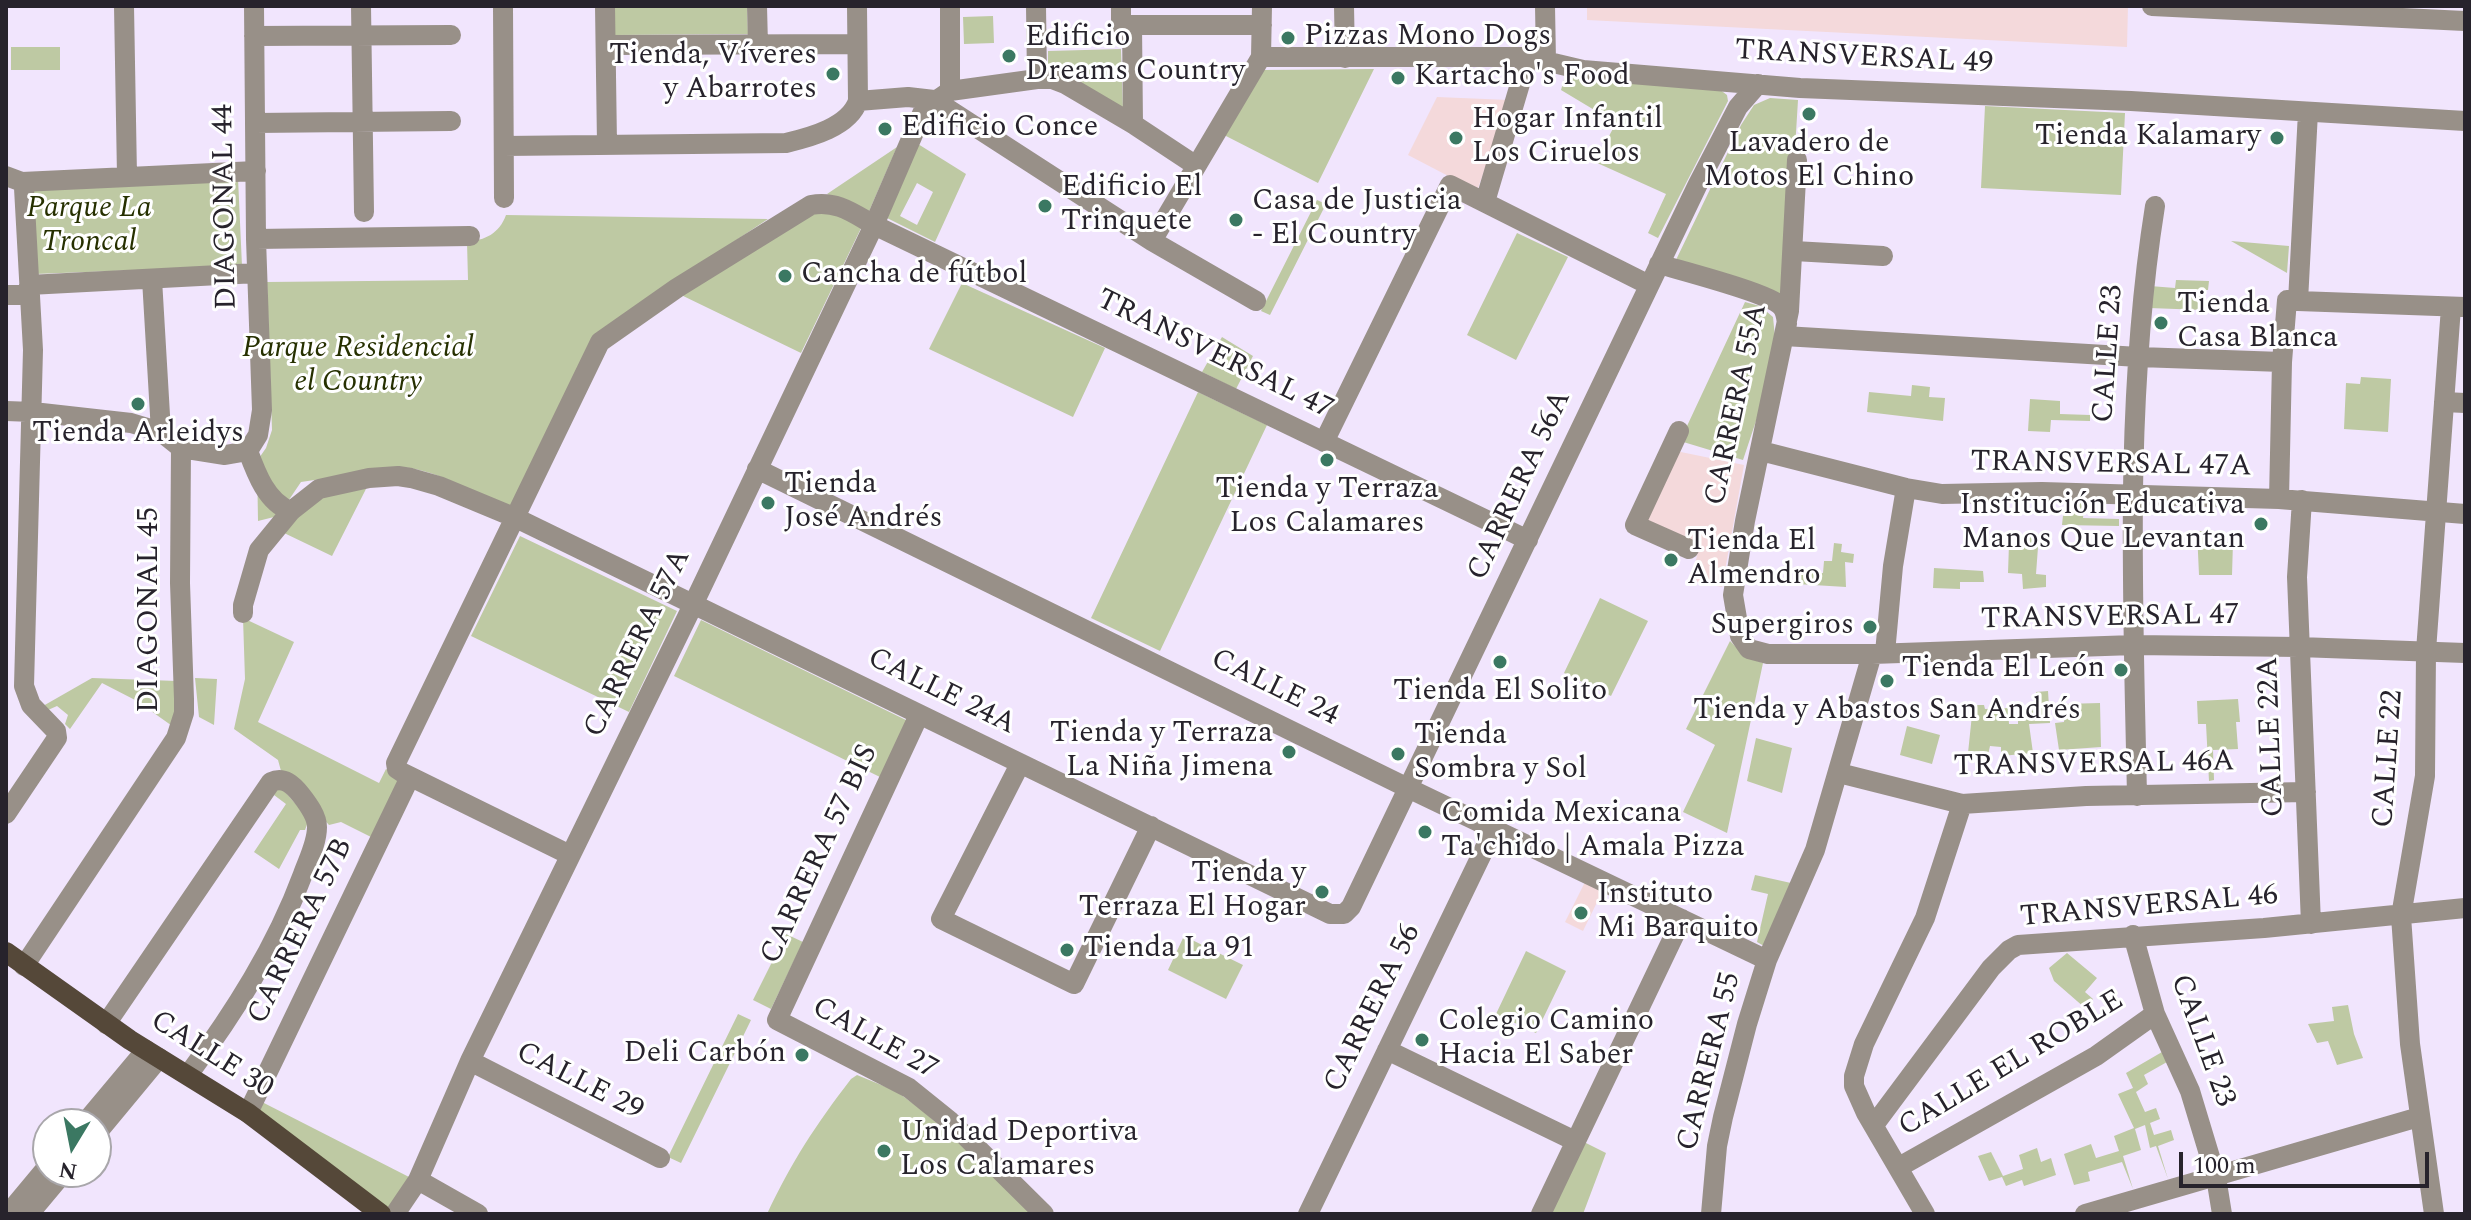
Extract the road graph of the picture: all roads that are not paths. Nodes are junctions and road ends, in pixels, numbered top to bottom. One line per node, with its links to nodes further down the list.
1 (124, 6): 42 (street)
2 (254, 6): 20 (street, DIAGONAL 44)
3 (361, 6): 18 (street)
4 (503, 6): 38 (street)
5 (605, 6): 22 (street)
6 (757, 6): 23 (street)
7 (857, 6): 21 (street)
8 (950, 6): 29 (street)
9 (1036, 6): 27 (street)
10 (1121, 6): 17 (street)
11 (1344, 6): 25 (street)
12 (1545, 6): 26 (street)
13 (2152, 6): 14 (street)
14 (2433, 13): 16 (street)
15 (1262, 16): 17 (street); 24 (street)
16 (2465, 21)
17 (1132, 25): 36 (street)
18 (362, 34): 19 (street); 20 (street); 34 (street)
19 (451, 35)
20 (254, 36): 35 (street, DIAGONAL 44)
21 (857, 44): 23 (street); 30 (street)
22 (606, 45): 23 (street); 37 (street)
23 (758, 45)
24 (1261, 57): 25 (street, TRANSVERSAL 49); 40 (street)
25 (1345, 58): 26 (street, TRANSVERSAL 49)
26 (1537, 59): 28 (street, TRANSVERSAL 49); 45 (street)
27 (1037, 79): 29 (street); 36 (street)
28 (1758, 84): 31 (street, TRANSVERSAL 49); 54 (street, CARRERA 56A)
29 (942, 95): 30 (street); 48 (street, CARRERA 57A); 51 (street)
30 (858, 101): 37 (street)
31 (2308, 112): 33 (street, TRANSVERSAL 49); 61 (street)
32 (451, 121): 34 (street)
33 (2465, 121)
34 (363, 122): 35 (street); 47 (street)
35 (255, 123): 41 (street, DIAGONAL 44)
36 (1133, 124): 40 (street)
37 (607, 144): 38 (street)
38 (504, 146): 44 (street)
39 (1797, 160): 52 (street, CARRERA 55A)
40 (1195, 165): 51 (street)
41 (256, 171): 42 (street); 50 (street, DIAGONAL 44)
42 (127, 176): 43 (street)
43 (14, 179): 58 (street)
44 (504, 198)
45 (1485, 202): 57 (street); 71 (street)
46 (2155, 206): 64 (street, CALLE 23)
47 (364, 212)
48 (874, 225): 71 (street, TRANSVERSAL 47); 75 (street, CARRERA 57A); 83 (street, TRANSVERSAL 47)
49 (470, 236): 50 (street)
50 (256, 239): 55 (street, DIAGONAL 44)
51 (1152, 241): 60 (street)
52 (1794, 251): 53 (street); 63 (street, CARRERA 55A)
53 (1883, 256)
54 (1659, 264): 57 (street, CARRERA 56A); 63 (street)
55 (257, 273): 56 (street); 73 (street, DIAGONAL 44)
56 (152, 279): 58 (street); 70 (street)
57 (1649, 285): 84 (street, CARRERA 56A)
58 (29, 290): 59 (street); 68 (street)
59 (6, 295)
60 (1256, 301)
61 (2298, 301): 62 (street); 65 (street)
62 (2458, 307): 66 (street, CALLE 22)
63 (1785, 330): 64 (street); 74 (street, CARRERA 55A)
64 (2139, 357): 65 (street); 77 (street, CALLE 23)
65 (2282, 362): 78 (street)
66 (2455, 403): 81 (street, CALLE 22)
67 (6, 411): 68 (street)
68 (33, 412): 70 (street); 102 (street)
69 (1679, 431): 85 (street)
70 (161, 432): 72 (street)
71 (1324, 442): 84 (street, TRANSVERSAL 47)
72 (181, 448): 73 (street); 114 (street, DIAGONAL 45)
73 (248, 451): 80 (street)
74 (1761, 451): 76 (street, TRANSVERSAL 47A); 91 (street, CARRERA 55A)
75 (757, 469): 86 (street, CARRERA 57A); 98 (street, CALLE 24)
76 (1906, 488): 77 (street, TRANSVERSAL 47A); 93 (street, CARRERA 55)
77 (2133, 494): 78 (street, TRANSVERSAL 47A); 88 (street, CALLE 23)
78 (2279, 499): 79 (street, TRANSVERSAL 47A)
79 (2302, 500): 81 (street, TRANSVERSAL 47A); 89 (street, CALLE 22A)
80 (291, 511): 83 (street, CALLE 24A); 87 (street, CALLE 24A)
81 (2435, 512): 82 (street, TRANSVERSAL 47A); 90 (street, CALLE 22)
82 (2465, 514)
83 (516, 518): 86 (street, CALLE 24A); 97 (street)
84 (1528, 540): 98 (street, CARRERA 56A)
85 (1689, 549)
86 (693, 605): 94 (street, CALLE 24A); 105 (street, CARRERA 57A)
87 (243, 613)
88 (2134, 645): 89 (street, TRANSVERSAL 47); 93 (street, TRANSVERSAL 47); 100 (street, CALLE 23)
89 (2299, 647): 90 (street, TRANSVERSAL 47); 99 (street, CALLE 22A)
90 (2426, 651): 92 (street, TRANSVERSAL 47); 108 (street, CALLE 22)
91 (1756, 653): 93 (street, TRANSVERSAL 47)
92 (2465, 653)
93 (1879, 654): 96 (street, CARRERA 55)
94 (919, 715): 95 (street, CALLE 24A); 116 (street, CARRERA 57 BIS)
95 (1020, 764): 103 (street, CALLE 24A); 103 (street)
96 (1839, 773): 101 (street, TRANSVERSAL 46A); 113 (street, CARRERA 55)
97 (410, 777): 105 (street); 124 (street, CARRERA 57B)
98 (1410, 789): 104 (street, CALLE 24); 107 (street, CARRERA 56A)
99 (2306, 792): 100 (street, TRANSVERSAL 46A); 110 (street, CALLE 22A)
100 (2137, 796): 101 (street, TRANSVERSAL 46A)
101 (1962, 804): 126 (street)
102 (6, 814)
103 (1151, 826): 107 (street, CALLE 24A)
104 (1494, 829): 109 (street, CALLE 24); 118 (street, CARRERA 56)
105 (570, 855): 120 (street, CARRERA 57A)
106 (2465, 908): 108 (street, TRANSVERSAL 46)
107 (1342, 915)
108 (2401, 916): 110 (street, TRANSVERSAL 46); 125 (street, CALLE 22)
109 (1682, 919): 113 (street, CALLE 24); 127 (street)
110 (2311, 924): 111 (street, TRANSVERSAL 46)
111 (2133, 935): 115 (street, CALLE 23); 126 (street, TRANSVERSAL 46)
112 (6, 952): 114 (main road, CALLE 30)
113 (1767, 960): 142 (street, CARRERA 55)
114 (24, 966): 117 (main road, CALLE 30)
115 (2155, 1014): 129 (street, CALLE EL ROBLE); 130 (street, CALLE 23)
116 (777, 1020): 139 (street, CALLE 27)
117 (106, 1024): 119 (main road, CALLE 30); 121 (street)
118 (1387, 1050): 127 (street); 140 (street, CARRERA 56)
119 (153, 1054): 121 (main road, CALLE 30); 122 (street); 123 (street)
120 (470, 1061): 128 (street, CALLE 29); 131 (street, CARRERA 57A)
121 (188, 1075): 124 (main road, CALLE 30)
122 (100, 1108)
123 (112, 1112)
124 (248, 1113): 136 (main road, CALLE 30)
125 (2419, 1117): 130 (street); 146 (street, CALLE 22)
126 (1874, 1125): 129 (street)
127 (1575, 1141): 141 (street)
128 (660, 1158)
129 (1899, 1167): 143 (street)
130 (2216, 1177): 144 (street); 145 (street, CALLE 23)
131 (418, 1180): 137 (street, CARRERA 57A); 138 (street)
132 (32, 1185): 134 (street)
133 (51, 1188): 135 (street)
134 (8, 1214)
135 (29, 1214)
136 (381, 1214)
137 (395, 1214)
138 (478, 1214)
139 (1044, 1214)
140 (1308, 1214)
141 (1541, 1214)
142 (1711, 1214)
143 (1925, 1214)
144 (2085, 1214)
145 (2222, 1214)
146 (2434, 1214)

